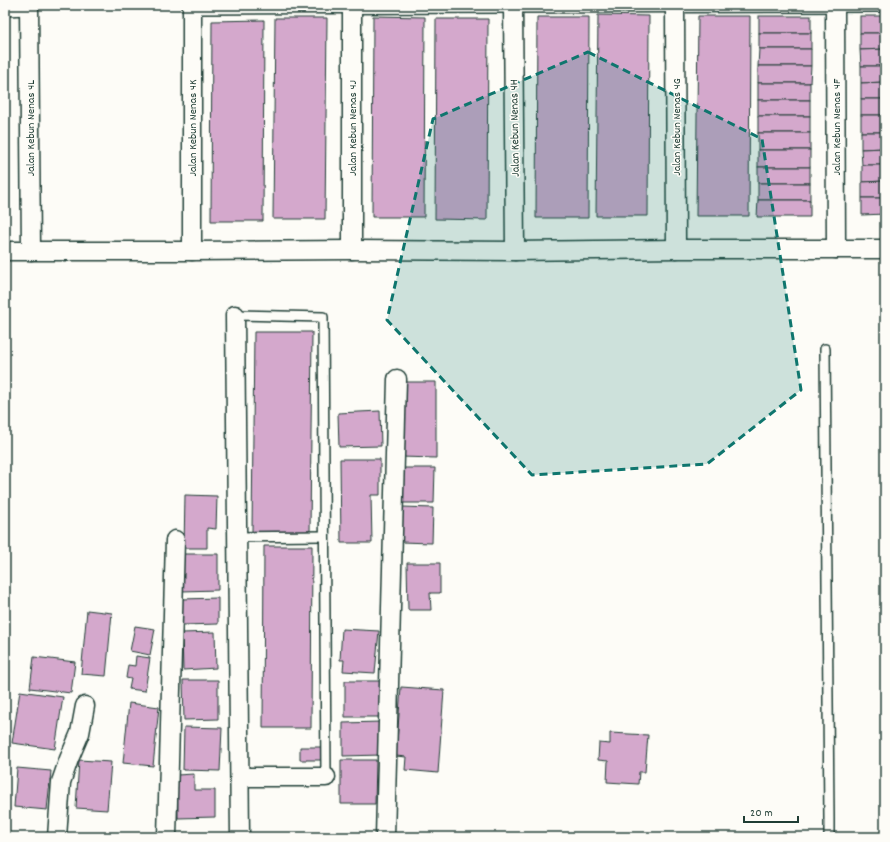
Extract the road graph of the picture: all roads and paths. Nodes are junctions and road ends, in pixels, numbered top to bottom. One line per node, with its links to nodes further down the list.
1 (513, 6): 2 (lane); 5 (lane); 16 (street, Jalan Kebun Nenas 4H)
2 (675, 6): 3 (lane); 9 (street, Jalan Kebun Nenas 4G)
3 (835, 6): 6 (lane); 10 (street, Jalan Kebun Nenas 4F)
4 (192, 7): 5 (lane); 15 (street, Jalan Kebun Nenas 4K)
5 (352, 7): 12 (street, Jalan Kebun Nenas 4J)
6 (885, 7)
7 (29, 8): 8 (lane); 14 (street, Jalan Kebun Nenas 4L)
8 (5, 10)
9 (676, 249): 10 (street); 16 (street)
10 (836, 249): 11 (street)
11 (885, 249)
12 (352, 250): 15 (street); 16 (street)
13 (5, 251): 14 (street)
14 (30, 251): 15 (street)
15 (192, 251)
16 (515, 251)
17 (235, 315): 20 (lane); 21 (street)
18 (825, 349): 26 (lane)
19 (397, 379): 30 (street)
20 (324, 536): 21 (lane); 24 (lane)
21 (237, 537): 25 (street)
22 (175, 540): 28 (street)
23 (85, 706): 27 (street)
24 (326, 776): 25 (street)
25 (240, 777): 29 (street)
26 (829, 834)
27 (57, 837)
28 (167, 837)
29 (240, 837)
30 (385, 837)

